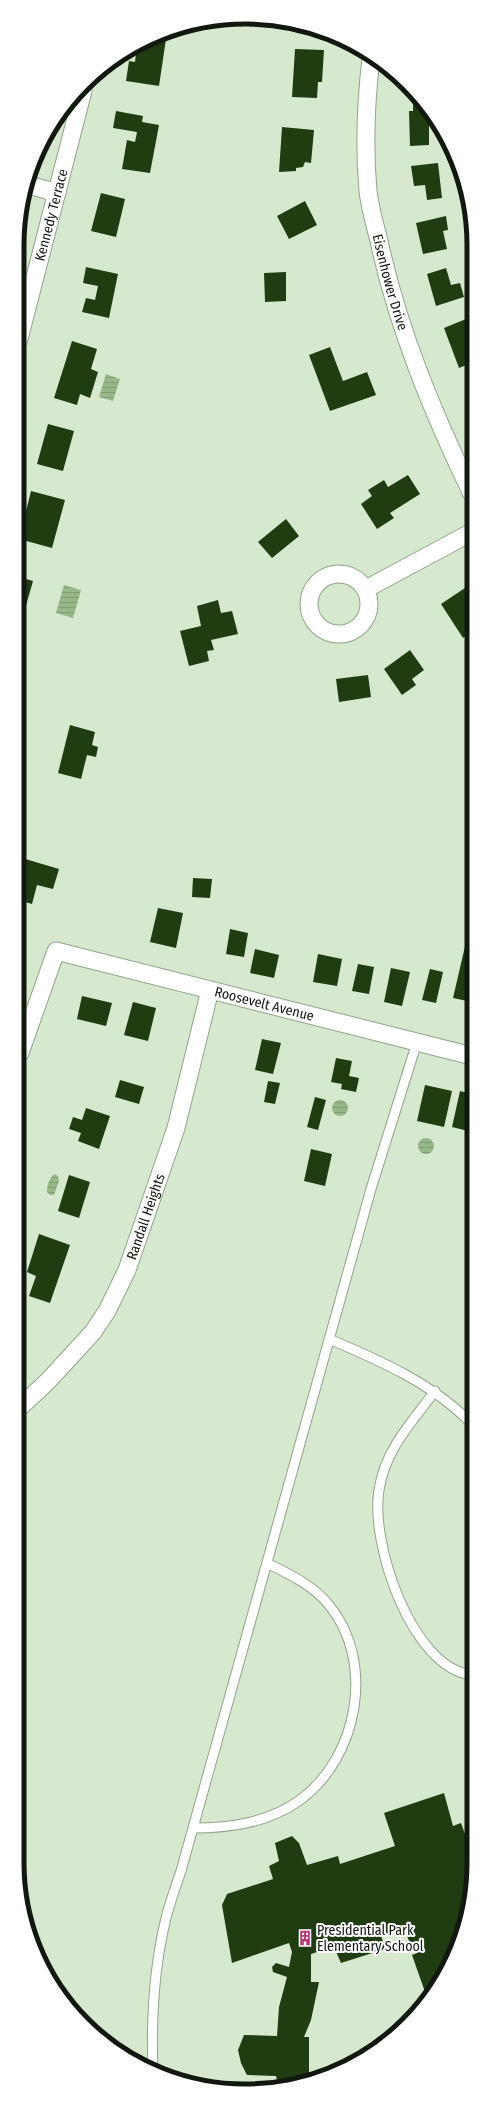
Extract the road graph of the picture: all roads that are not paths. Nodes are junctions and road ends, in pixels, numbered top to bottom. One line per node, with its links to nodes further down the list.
1 (370, 62): 6 (street, Eisenhower Drive)
2 (82, 96): 4 (street, Kennedy Terrace)
3 (33, 186): 4 (street)
4 (57, 193): 5 (street, Kennedy Terrace)
5 (24, 320)
6 (467, 483)
7 (467, 535): 8 (street)
8 (366, 589)
9 (210, 990): 10 (street, Roosevelt Avenue); 11 (street, Roosevelt Avenue); 15 (street, Randall Heights)
10 (24, 1042)
11 (417, 1042): 12 (street, Roosevelt Avenue); 13 (lane)
12 (467, 1055)
13 (329, 1339): 14 (lane); 17 (lane)
14 (435, 1391): 16 (lane); 18 (lane)
15 (24, 1403)
16 (467, 1419)
17 (267, 1563): 19 (lane); 19 (lane)
18 (467, 1674)
19 (192, 1828): 20 (lane)
20 (153, 2063)

